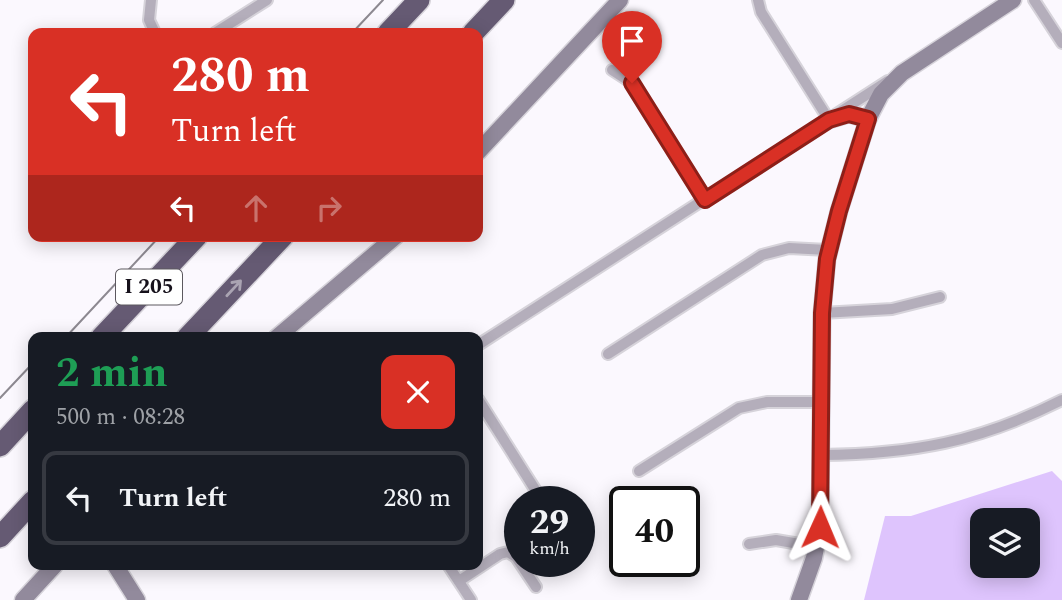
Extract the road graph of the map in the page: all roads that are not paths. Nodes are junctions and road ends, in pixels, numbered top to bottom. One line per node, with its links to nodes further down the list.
1 (151, 0): 9 (street)
2 (267, 0): 10 (street)
3 (419, 0): 11 (highway)
4 (504, 0): 12 (highway)
5 (620, 0): 18 (street)
6 (758, 0): 17 (street)
7 (1013, 0): 15 (street)
8 (1034, 0): 13 (street)
9 (153, 28)
10 (223, 28)
11 (393, 28)
12 (478, 28)
13 (1062, 43)
14 (612, 70): 19 (street)
15 (902, 73): 16 (street); 17 (street)
16 (868, 119): 17 (street); 23 (street)
17 (829, 120): 19 (street)
18 (483, 147)
19 (705, 200): 29 (street)
20 (191, 242): 26 (highway, I 205)
21 (277, 242): 27 (highway, I 205, one-way to 21)
22 (389, 242): 28 (street)
23 (828, 250): 25 (street); 30 (street)
24 (940, 297): 25 (street)
25 (822, 313): 32 (street)
26 (107, 332)
27 (193, 332)
28 (283, 332)
29 (483, 342)
30 (608, 355)
31 (1062, 400): 36 (street)
32 (821, 402): 36 (street); 37 (street)
33 (483, 407): 38 (street)
34 (28, 415): 35 (highway)
35 (0, 446)
36 (821, 455): 42 (street)
37 (639, 471)
38 (533, 486)
39 (28, 506): 40 (highway)
40 (0, 537)
41 (750, 544): 42 (street)
42 (817, 547): 53 (street)
43 (483, 566): 49 (street)
44 (50, 570): 50 (street)
45 (118, 570): 51 (street)
46 (452, 570): 48 (street)
47 (477, 570): 48 (street)
48 (459, 582): 52 (street)
49 (536, 587)
50 (23, 600)
51 (137, 600)
52 (471, 600)
53 (799, 600)

